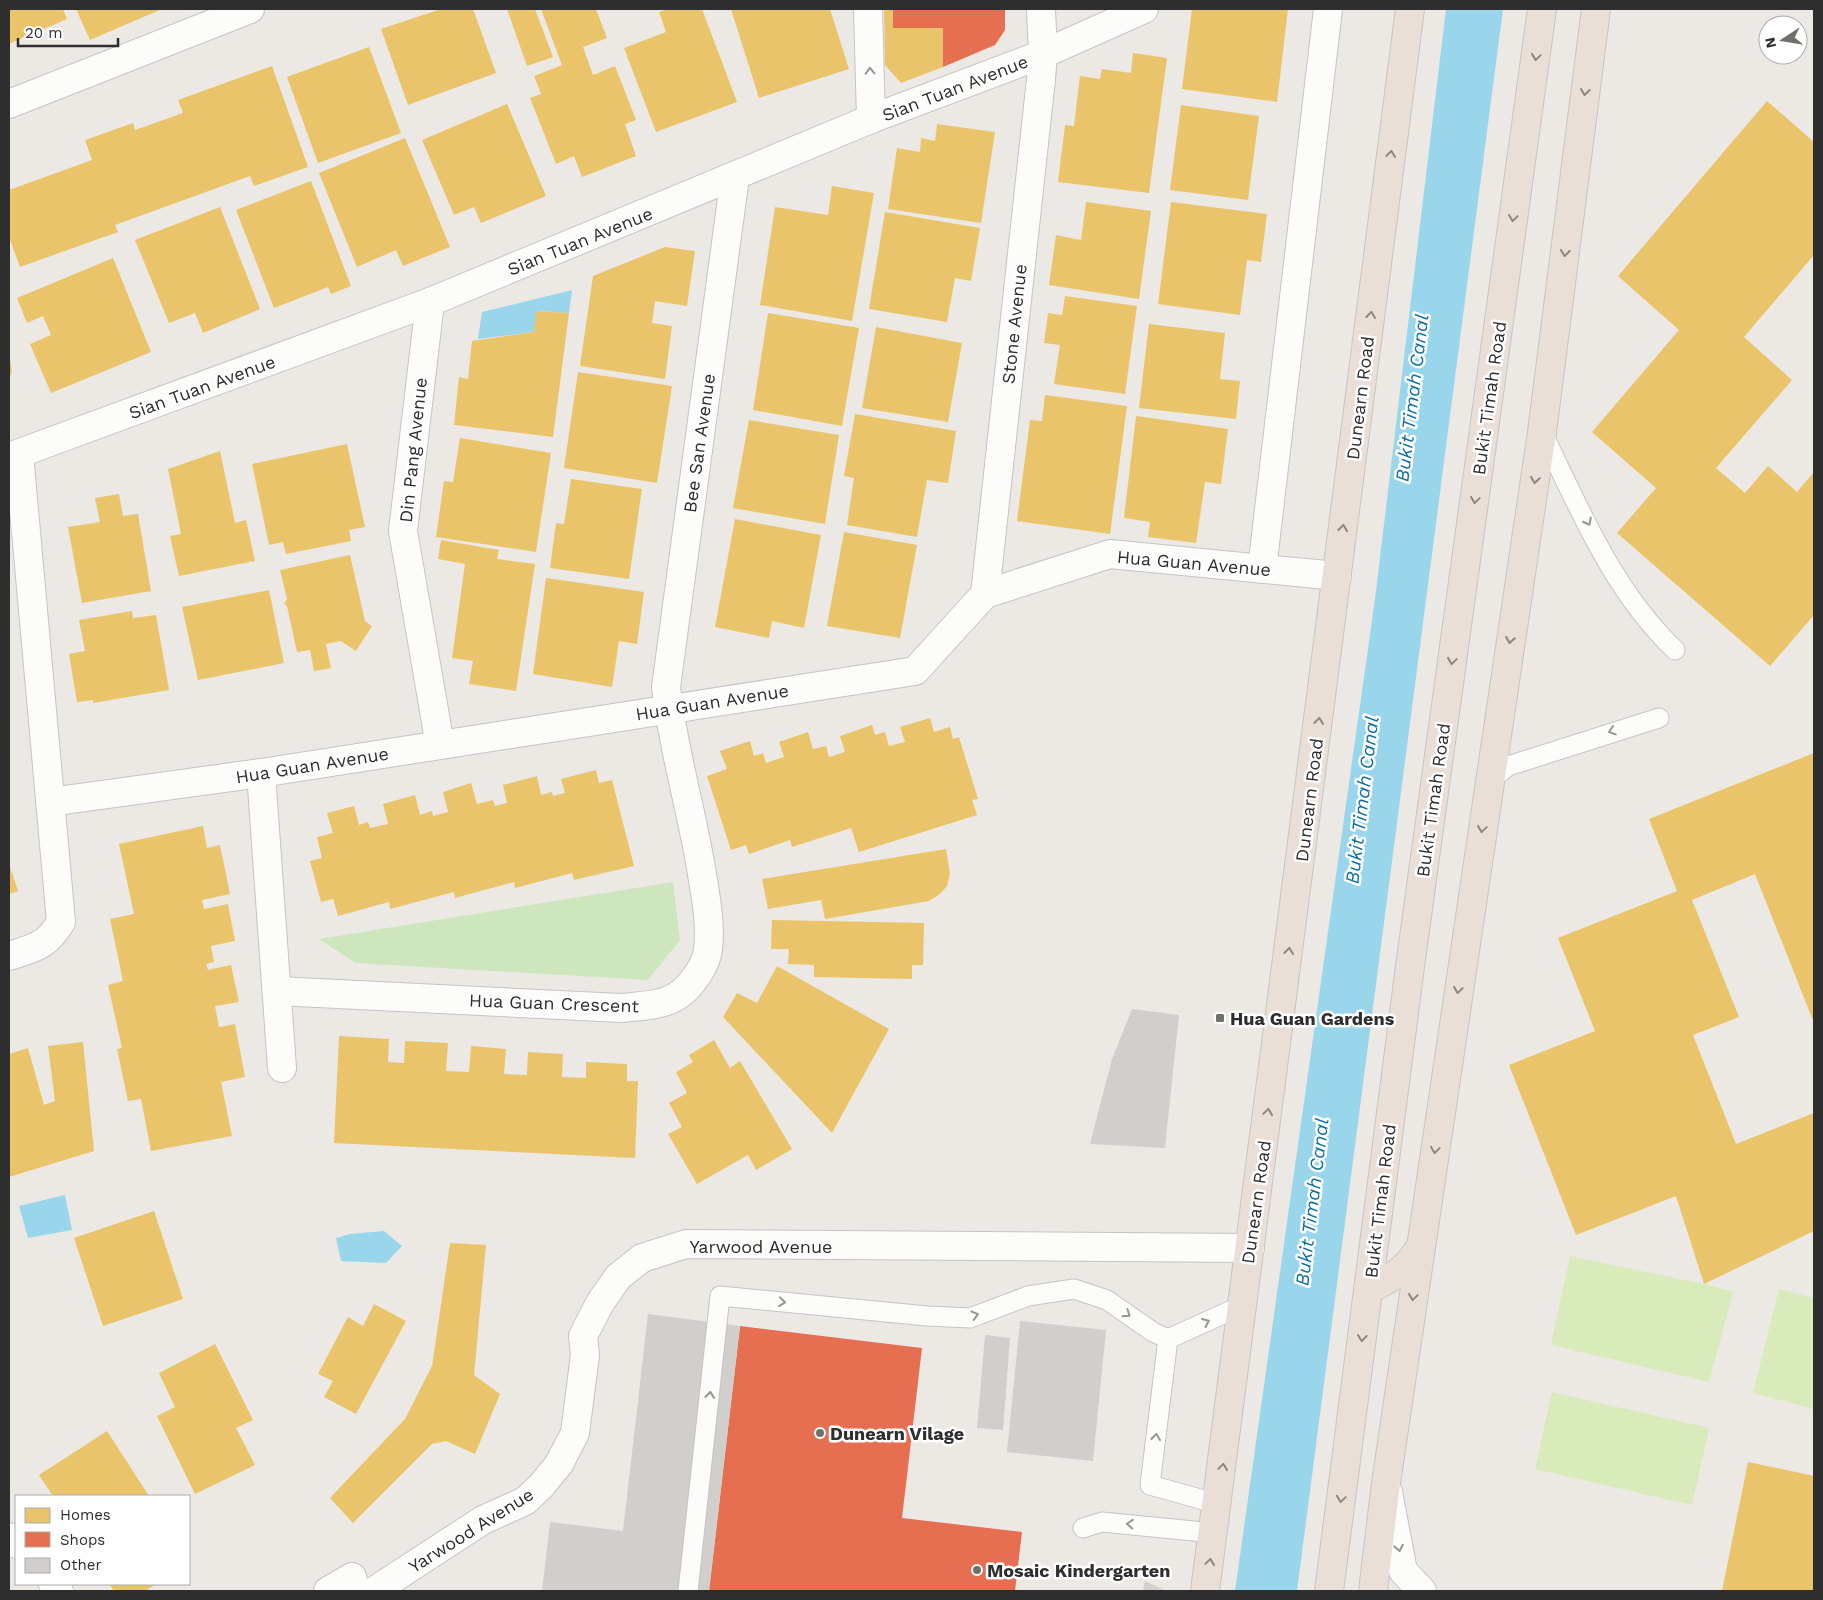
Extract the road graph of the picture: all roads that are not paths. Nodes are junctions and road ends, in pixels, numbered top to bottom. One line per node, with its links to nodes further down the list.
1 (250, 9): 10 (street)
2 (868, 9): 11 (street, one-way to 2)
3 (1041, 9): 9 (street, Stone Avenue)
4 (1144, 9): 9 (street, Sian Tuan Avenue)
5 (1328, 9): 16 (street)
6 (1410, 9): 17 (highway, Dunearn Road, one-way to 6)
7 (1542, 9): 31 (highway, Bukit Timah Road, one-way to 31)
8 (1596, 9): 14 (highway, one-way to 14)
9 (1043, 54): 11 (street, Sian Tuan Avenue); 18 (street, Stone Avenue)
10 (9, 104)
11 (871, 119): 12 (street, Sian Tuan Avenue)
12 (736, 177): 13 (street, Sian Tuan Avenue); 20 (street, Bee San Avenue)
13 (430, 302): 15 (street, Sian Tuan Avenue); 22 (street, Din Pang Avenue)
14 (1542, 432): 19 (lane, one-way to 19); 24 (highway, one-way to 24)
15 (14, 456): 25 (street)
16 (1262, 569): 17 (street, Hua Guan Avenue); 18 (street, Hua Guan Avenue)
17 (1337, 576): 29 (highway, Dunearn Road, one-way to 17)
18 (985, 594): 20 (street, Hua Guan Avenue)
19 (1676, 650)
20 (669, 709): 22 (street, Hua Guan Avenue); 27 (street, Hua Guan Crescent)
21 (1659, 718): 24 (lane, one-way to 24)
22 (440, 746): 23 (street, Hua Guan Avenue)
23 (261, 773): 25 (street, Hua Guan Avenue); 27 (street)
24 (1489, 780): 30 (highway, one-way to 30)
25 (50, 802): 26 (street)
26 (9, 956)
27 (277, 991): 28 (street)
28 (282, 1068)
29 (1250, 1248): 32 (highway, Dunearn Road); 38 (street, Yarwood Avenue)
30 (1420, 1248): 31 (highway); 34 (highway, one-way to 34)
31 (1368, 1290): 42 (highway, Bukit Timah Road, one-way to 42)
32 (1243, 1305): 33 (lane, one-way to 32); 35 (highway, Dunearn Road, one-way to 32)
33 (1168, 1339): 35 (lane, one-way to 33); 40 (lane, one-way to 33)
34 (1386, 1483): 43 (highway); 44 (street, one-way to 44)
35 (1218, 1504): 37 (highway, Dunearn Road)
36 (1083, 1528): 37 (lane, one-way to 36)
37 (1214, 1533): 41 (highway, Dunearn Road, one-way to 37)
38 (361, 1587): 39 (street, Yarwood Avenue)
39 (328, 1591)
40 (688, 1591)
41 (1205, 1591)
42 (1329, 1591)
43 (1373, 1591)
44 (1422, 1591)

